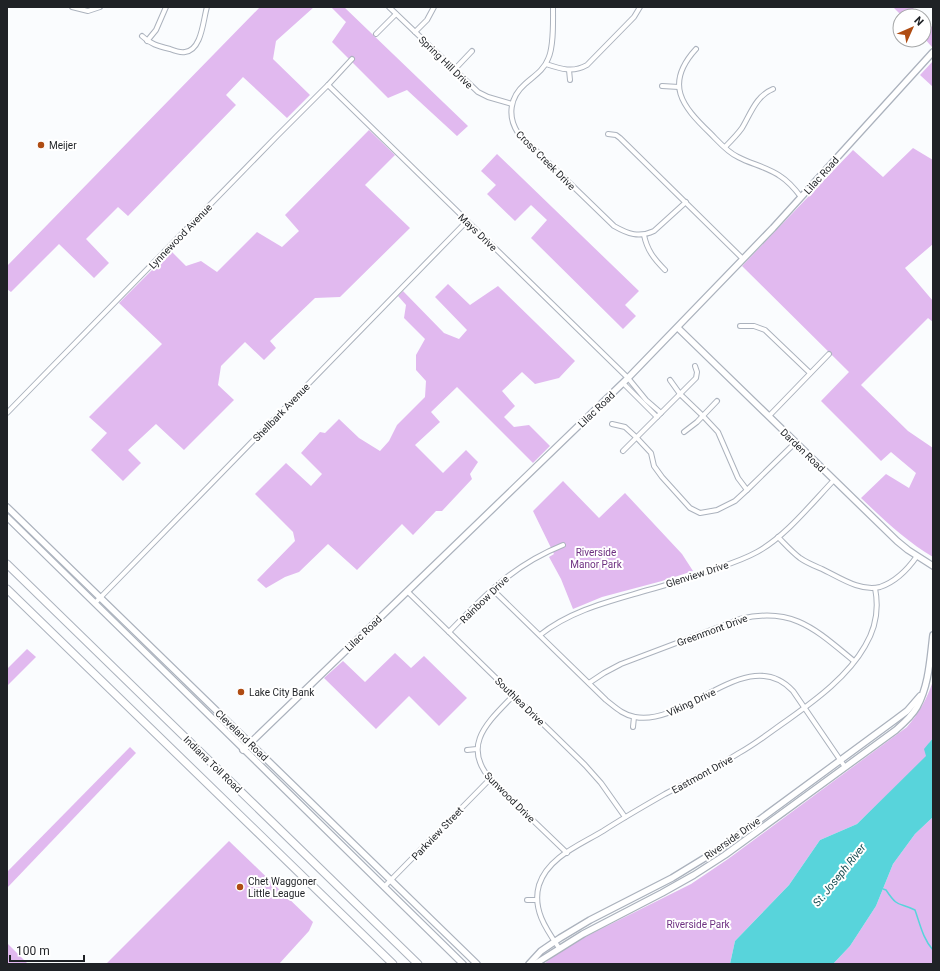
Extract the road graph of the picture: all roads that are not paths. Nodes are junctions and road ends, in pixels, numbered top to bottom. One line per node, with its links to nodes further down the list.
1 (72, 7): 2 (street)
2 (100, 7)
3 (166, 7): 13 (street)
4 (207, 7): 13 (street)
5 (389, 7): 9 (street, Spring Hill Drive)
6 (434, 7): 10 (street)
7 (553, 7): 18 (street)
8 (640, 7): 20 (street)
9 (396, 14): 10 (street, Spring Hill Drive); 11 (street)
10 (415, 32): 19 (street, Spring Hill Drive)
11 (376, 34)
12 (142, 36): 13 (street)
13 (147, 41)
14 (696, 49): 24 (street)
15 (472, 51): 19 (street)
16 (933, 52): 29 (street, Lilac Road)
17 (352, 59): 22 (street, Lynnewood Avenue)
18 (546, 64): 20 (street); 26 (street)
19 (454, 70): 26 (street, Spring Hill Drive)
20 (569, 70): 21 (street)
21 (570, 80)
22 (328, 85): 31 (street, Mays Drive); 45 (street, Lynnewood Avenue)
23 (662, 86): 24 (street)
24 (679, 87): 28 (street)
25 (773, 89): 28 (street)
26 (512, 104): 32 (street, Cross Creek Drive)
27 (608, 134): 30 (street)
28 (725, 148): 29 (street)
29 (802, 197): 33 (street, Lilac Road)
30 (686, 202): 32 (street); 33 (street)
31 (467, 220): 40 (street, Mays Drive); 68 (street, Shellbark Avenue)
32 (644, 235): 34 (street)
33 (743, 259): 36 (street, Lilac Road)
34 (665, 270)
35 (740, 326): 39 (street)
36 (678, 328): 40 (street, Lilac Road); 48 (street, Darden Road)
37 (829, 354): 39 (street)
38 (695, 366): 43 (street)
39 (810, 373): 48 (street)
40 (628, 378): 42 (street, Lilac Road); 46 (street, Mays Drive)
41 (670, 380): 43 (street)
42 (623, 383): 49 (street); 67 (street, Lilac Road)
43 (680, 394): 46 (street); 47 (street)
44 (717, 401): 47 (street)
45 (7, 413)
46 (661, 413): 49 (street)
47 (703, 416): 51 (street); 56 (street)
48 (769, 416): 53 (street, Darden Road)
49 (657, 417): 52 (street)
50 (612, 424): 52 (street)
51 (684, 432)
52 (637, 438): 54 (street); 56 (street)
53 (796, 442): 55 (street, Darden Road); 56 (street)
54 (624, 451)
55 (834, 480): 59 (street, Glenview Drive); 61 (street, Darden Road)
56 (748, 490)
57 (7, 507): 68 (street, Cleveland Road)
58 (7, 517): 69 (street, Cleveland Road)
59 (778, 537): 64 (street); 72 (street, Glenview Drive)
60 (563, 545): 66 (street, Rainbow Drive)
61 (917, 556): 63 (street, Darden Road); 64 (street)
62 (7, 564): 96 (highway, Indiana Toll Road)
63 (933, 566)
64 (875, 588): 73 (street, Eastmont Drive)
65 (7, 589): 95 (highway, Indiana Toll Road)
66 (492, 589): 70 (street, Rainbow Drive); 72 (street, Viking Drive)
67 (407, 590): 70 (street, Southlea Drive); 80 (street, Lilac Road)
68 (100, 598): 69 (street, Shellbark Avenue); 80 (street, Cleveland Road)
69 (95, 603): 82 (street, Cleveland Road)
70 (449, 632): 76 (street, Southlea Drive)
71 (933, 634): 75 (street, Riverside Drive)
72 (540, 635): 74 (street, Viking Drive)
73 (854, 661): 74 (street, Greenmont Drive); 77 (street, Eastmont Drive)
74 (589, 683): 78 (street, Viking Drive)
75 (922, 693): 84 (street, Riverside Drive); 85 (street, Riverside Drive)
76 (514, 695): 81 (street); 87 (street, Southlea Drive)
77 (805, 708): 78 (street, Viking Drive); 84 (street, Viking Drive); 87 (street, Eastmont Drive)
78 (634, 717): 79 (street)
79 (633, 727)
80 (250, 743): 82 (street, Lilac Road); 89 (street, Cleveland Road)
81 (477, 749): 83 (street); 86 (street, Sunwood Drive)
82 (243, 750): 90 (street, Cleveland Road)
83 (467, 750)
84 (840, 760): 85 (street, Viking Drive); 93 (street, Riverside Drive)
85 (845, 767): 94 (street, Riverside Drive)
86 (490, 779): 88 (street, Sunwood Drive); 89 (street, Parkview Street)
87 (625, 817): 88 (street, Eastmont Drive)
88 (567, 853): 92 (street, Eastmont Drive)
89 (391, 880): 90 (street, Parkview Street); 98 (street, Cleveland Road)
90 (384, 887): 97 (street, Cleveland Road)
91 (527, 900): 92 (street)
92 (537, 900): 93 (street, Eastmont Drive)
93 (554, 942): 94 (street, Eastmont Drive); 99 (street, Riverside Drive)
94 (559, 948): 100 (street, Riverside Drive)
95 (393, 964)
96 (418, 964)
97 (464, 964)
98 (477, 964)
99 (529, 964)
100 (535, 964)

